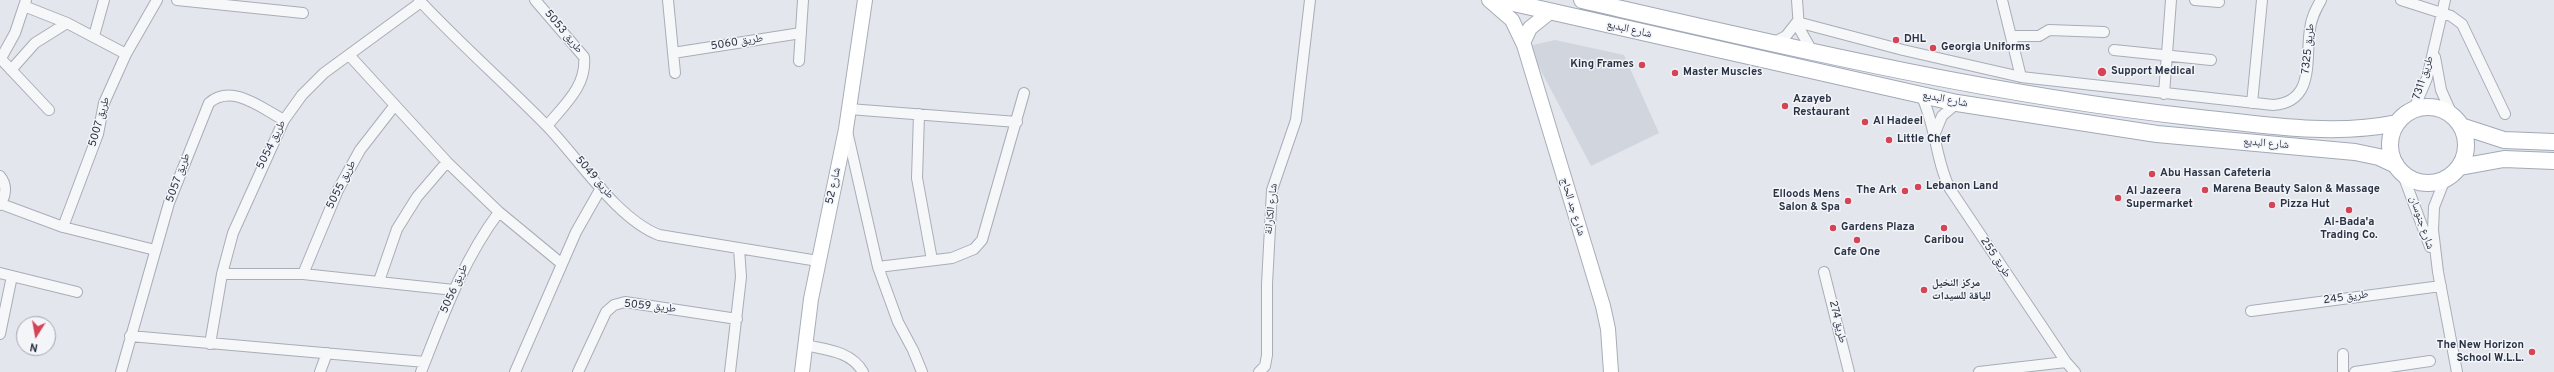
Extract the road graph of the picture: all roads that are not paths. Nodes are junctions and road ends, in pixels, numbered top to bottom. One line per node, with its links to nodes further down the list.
1 (104, 0): 31 (street)
2 (157, 0): 39 (street, طريق 5007)
3 (177, 0): 23 (street)
4 (535, 0): 63 (street, طريق 5053)
5 (668, 0): 38 (street)
6 (803, 0): 30 (street)
7 (865, 0): 54 (street, شارع 52)
8 (1310, 0): 113 (street, شارع الكارانة)
9 (1489, 0): 34 (street, شارع جد الحاج)
10 (1500, 0): 24 (main road, شارع البديع)
11 (1582, 0): 33 (main road, شارع البديع)
12 (1797, 0): 27 (street)
13 (2002, 0): 32 (street)
14 (2171, 0): 41 (street)
15 (2195, 0): 21 (street)
16 (2262, 0): 52 (street)
17 (2321, 0): 52 (street, طريق 7325)
18 (2401, 0): 26 (street)
19 (2445, 0): 26 (street)
20 (420, 1): 40 (street, طريق 5054); 63 (street, طريق 5049)
21 (2219, 2)
22 (25, 3): 28 (street); 42 (street)
23 (254, 4): 25 (street)
24 (1550, 12): 34 (street); 50 (main road, شارع البديع)
25 (303, 13)
26 (2442, 13): 35 (street); 58 (street)
27 (1797, 22): 33 (street); 36 (street); 47 (street, طريق 7325)
28 (67, 23): 31 (street); 45 (street)
29 (2104, 32): 32 (street)
30 (801, 33): 38 (street, طريق 5060); 44 (street)
31 (94, 36): 39 (street)
32 (2011, 36): 47 (street)
33 (1775, 42): 36 (main road, شارع البديع)
34 (1523, 43): 114 (street, شارع جد الحاج)
35 (2434, 47): 56 (street, طريق 7311); 61 (street, طريق 7311)
36 (1812, 50): 62 (main road, شارع البديع)
37 (2114, 50): 41 (street)
38 (673, 53): 46 (street)
39 (126, 54): 76 (street, طريق 5007)
40 (349, 55): 53 (street); 59 (street, طريق 5054)
41 (2167, 55): 43 (street); 49 (street)
42 (0, 60): 45 (street)
43 (2211, 60)
44 (799, 61)
45 (11, 70): 55 (street)
46 (675, 73)
47 (2021, 77): 49 (street, طريق 7325)
48 (1024, 93): 60 (street)
49 (2164, 94): 52 (street, طريق 7325)
50 (1921, 95): 51 (main road, شارع البديع); 65 (street, طريق 255)
51 (1958, 103): 65 (street); 70 (main road, شارع البديع)
52 (2252, 103)
53 (395, 105): 68 (street); 87 (street, طريق 5055)
54 (849, 109): 57 (street); 64 (street, شارع 52)
55 (49, 110)
56 (2413, 111): 61 (main road); 62 (main road)
57 (919, 114): 60 (street); 79 (street)
58 (2505, 114)
59 (284, 120): 78 (street, طريق 5057); 86 (street, طريق 5054)
60 (1017, 122): 79 (street)
61 (2457, 122): 66 (main road); 69 (main road)
62 (2397, 123): 70 (main road)
63 (547, 126): 73 (street, طريق 5049)
64 (846, 129): 80 (street, شارع 52); 82 (street)
65 (1935, 135): 103 (street, طريق 255)
66 (2554, 142)
67 (2554, 161): 69 (main road)
68 (447, 162): 75 (street); 89 (street)
69 (2460, 167): 72 (main road)
70 (2400, 170): 72 (main road); 84 (street, شارع جنوسان)
71 (0, 176): 74 (street)
72 (2445, 179): 84 (street, شارع جنوسان)
73 (601, 188): 77 (street, طريق 5049); 81 (street)
74 (1, 204): 76 (street)
75 (499, 212): 81 (street); 91 (street, طريق 5056)
76 (63, 227): 78 (street)
77 (739, 248): 80 (street, طريق 5049); 94 (street)
78 (155, 250): 96 (street, طريق 5057)
79 (932, 260): 82 (street)
80 (818, 261): 98 (street, شارع 52)
81 (562, 264): 107 (street)
82 (878, 267): 112 (street)
83 (1824, 272): 115 (street, طريق 274)
84 (2438, 272): 90 (street, شارع جنوسان)
85 (0, 273): 88 (street)
86 (222, 274): 87 (street); 97 (street, طريق 5054)
87 (302, 274): 89 (street)
88 (12, 276): 92 (street); 95 (street)
89 (380, 281): 91 (street)
90 (2440, 286): 93 (street, طريق 245); 120 (street, شارع جنوسان)
91 (454, 290): 102 (street, طريق 5056)
92 (77, 292)
93 (2251, 311)
94 (737, 320): 108 (street, طريق 5059); 109 (street)
95 (0, 334)
96 (130, 336): 97 (street); 104 (street, طريق 5057)
97 (210, 344): 99 (street)
98 (805, 345): 110 (street, شارع 52); 111 (street)
99 (327, 353): 102 (street); 105 (street)
100 (2343, 354): 118 (street)
101 (2430, 361): 119 (street)
102 (425, 362): 106 (street, طريق 5056)
103 (2066, 362): 116 (street); 117 (street, طريق 255)
104 (121, 372)
105 (320, 372)
106 (421, 372)
107 (515, 372)
108 (578, 372)
109 (730, 372)
110 (802, 372)
111 (863, 372)
112 (922, 372)
113 (1259, 372)
114 (1611, 372)
115 (1849, 372)
116 (1979, 372)
117 (2075, 372)
118 (2344, 372)
119 (2355, 372)
120 (2457, 372)

